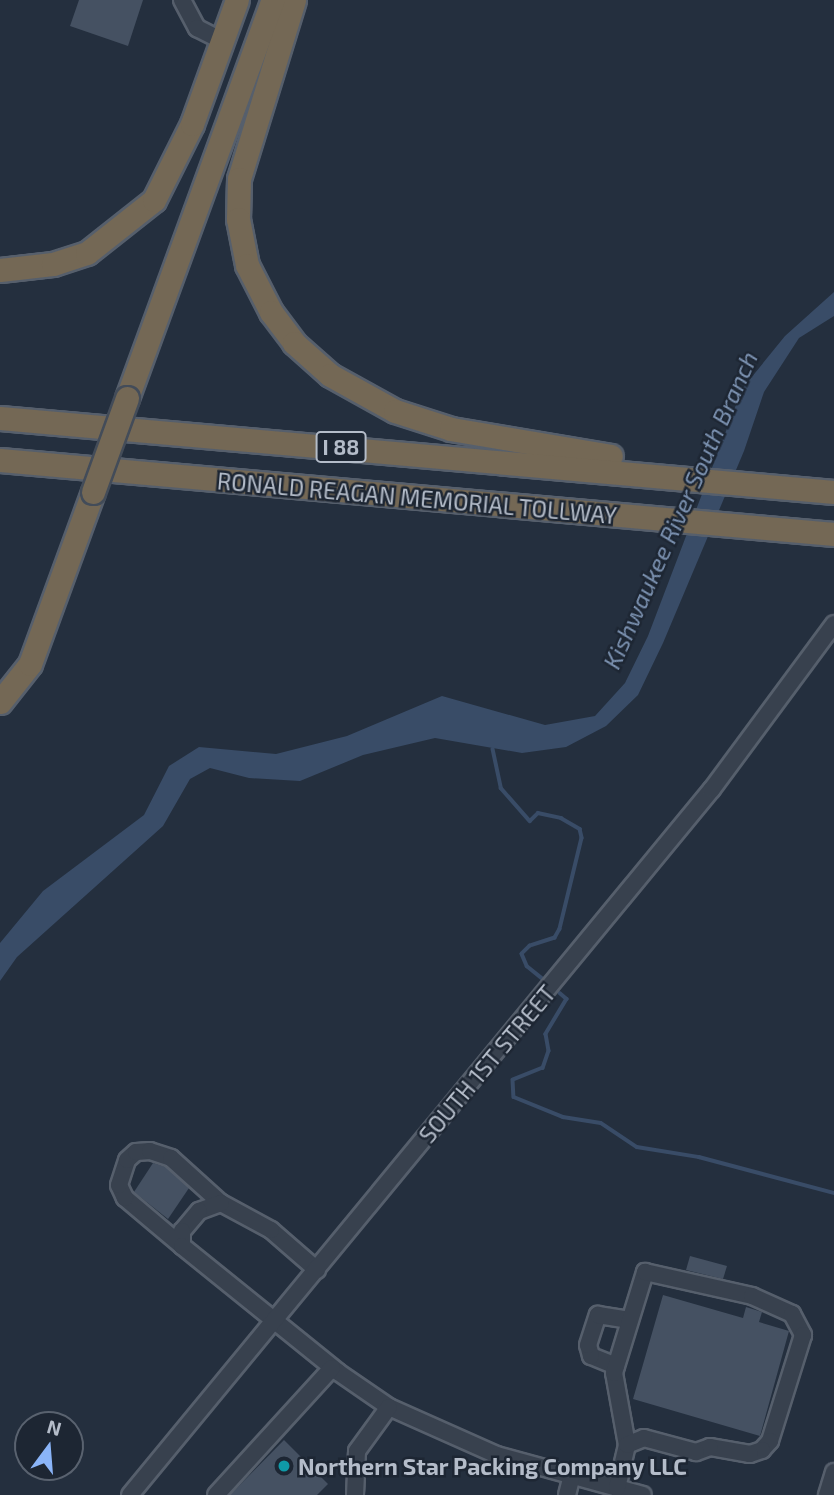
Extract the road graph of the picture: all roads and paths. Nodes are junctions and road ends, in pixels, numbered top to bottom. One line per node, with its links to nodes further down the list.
1 (182, 0): 6 (street)
2 (237, 0): 6 (highway)
3 (259, 0): 8 (highway)
4 (273, 0): 8 (highway)
5 (294, 0): 13 (highway)
6 (222, 41): 7 (highway)
7 (0, 270)
8 (122, 399): 14 (highway)
9 (0, 418): 13 (highway, RONALD REAGAN MEMORIAL TOLLWAY / I 88)
10 (0, 460): 11 (highway, RONALD REAGAN MEMORIAL TOLLWAY / I 88)
11 (69, 466): 12 (highway); 16 (highway, RONALD REAGAN MEMORIAL TOLLWAY / I 88)
12 (0, 472)
13 (682, 474): 15 (highway)
14 (88, 492): 18 (highway); 19 (highway)
15 (834, 492)
16 (834, 534)
17 (834, 624): 22 (street, SOUTH 1ST STREET)
18 (0, 686)
19 (0, 702)
20 (221, 1203): 21 (street); 21 (street); 22 (street)
21 (182, 1246): 24 (street)
22 (317, 1270): 24 (street, SOUTH 1ST STREET)
23 (630, 1320): 25 (street); 25 (street); 28 (street)
24 (274, 1322): 26 (street); 32 (street, SOUTH 1ST STREET)
25 (616, 1366): 28 (street)
26 (332, 1368): 27 (street); 33 (street)
27 (389, 1407): 30 (street); 34 (street)
28 (626, 1445): 31 (street)
29 (834, 1472): 37 (street)
30 (572, 1475): 31 (street); 35 (street)
31 (617, 1488): 36 (street)
32 (130, 1495)
33 (216, 1495)
34 (355, 1495)
35 (567, 1495)
36 (643, 1495)
37 (827, 1495)

